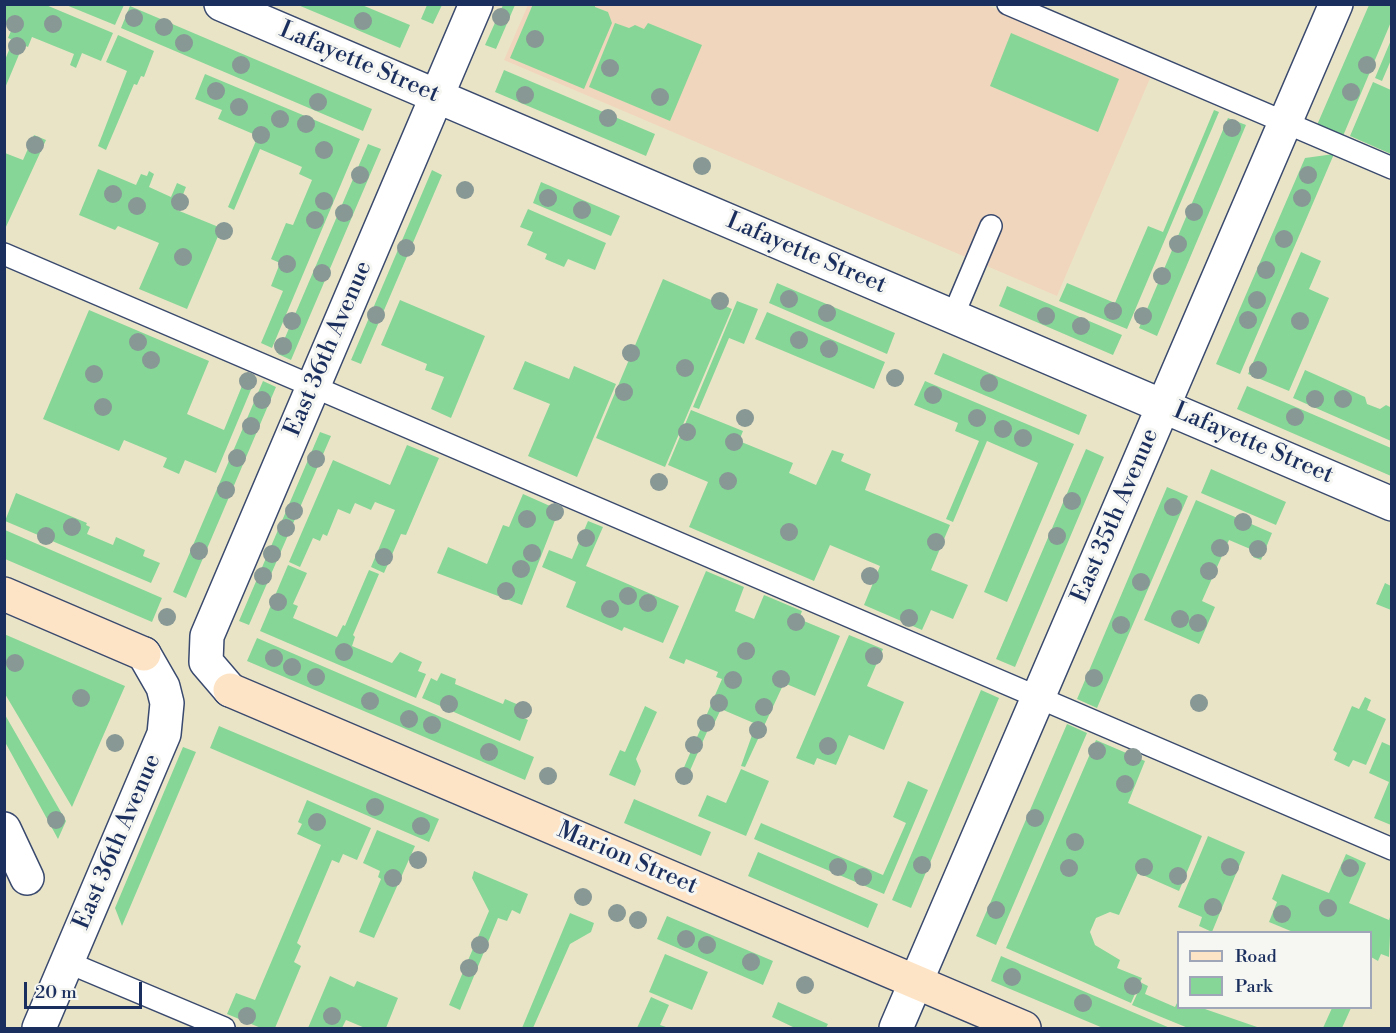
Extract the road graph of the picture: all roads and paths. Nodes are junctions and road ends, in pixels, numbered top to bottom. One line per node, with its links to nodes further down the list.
1 (221, 4): 5 (street, Lafayette Street)
2 (476, 4): 5 (street, East 36th Avenue)
3 (1008, 4): 6 (lane)
4 (1336, 4): 6 (street, East 35th Avenue)
5 (436, 96): 10 (street, Lafayette Street); 11 (street, East 36th Avenue)
6 (1285, 123): 7 (lane); 12 (street, East 35th Avenue)
7 (1392, 168)
8 (991, 226): 10 (lane)
9 (4, 254): 11 (lane)
10 (953, 316): 12 (street, Lafayette Street)
11 (313, 387): 15 (street, East 36th Avenue); 16 (lane)
12 (1163, 406): 13 (street, Lafayette Street); 16 (street, East 35th Avenue)
13 (1392, 504)
14 (4, 594): 20 (street, East 36th Avenue)
15 (230, 690): 21 (street, Marion Street)
16 (1038, 698): 18 (lane); 21 (street, East 35th Avenue)
17 (4, 829): 19 (street)
18 (1392, 849)
19 (27, 878)
20 (67, 962): 22 (street, East 36th Avenue); 23 (lane)
21 (916, 982): 24 (street, East 35th Avenue); 25 (street, Marion Street)
22 (39, 1029)
23 (224, 1029)
24 (896, 1029)
25 (1024, 1029)

